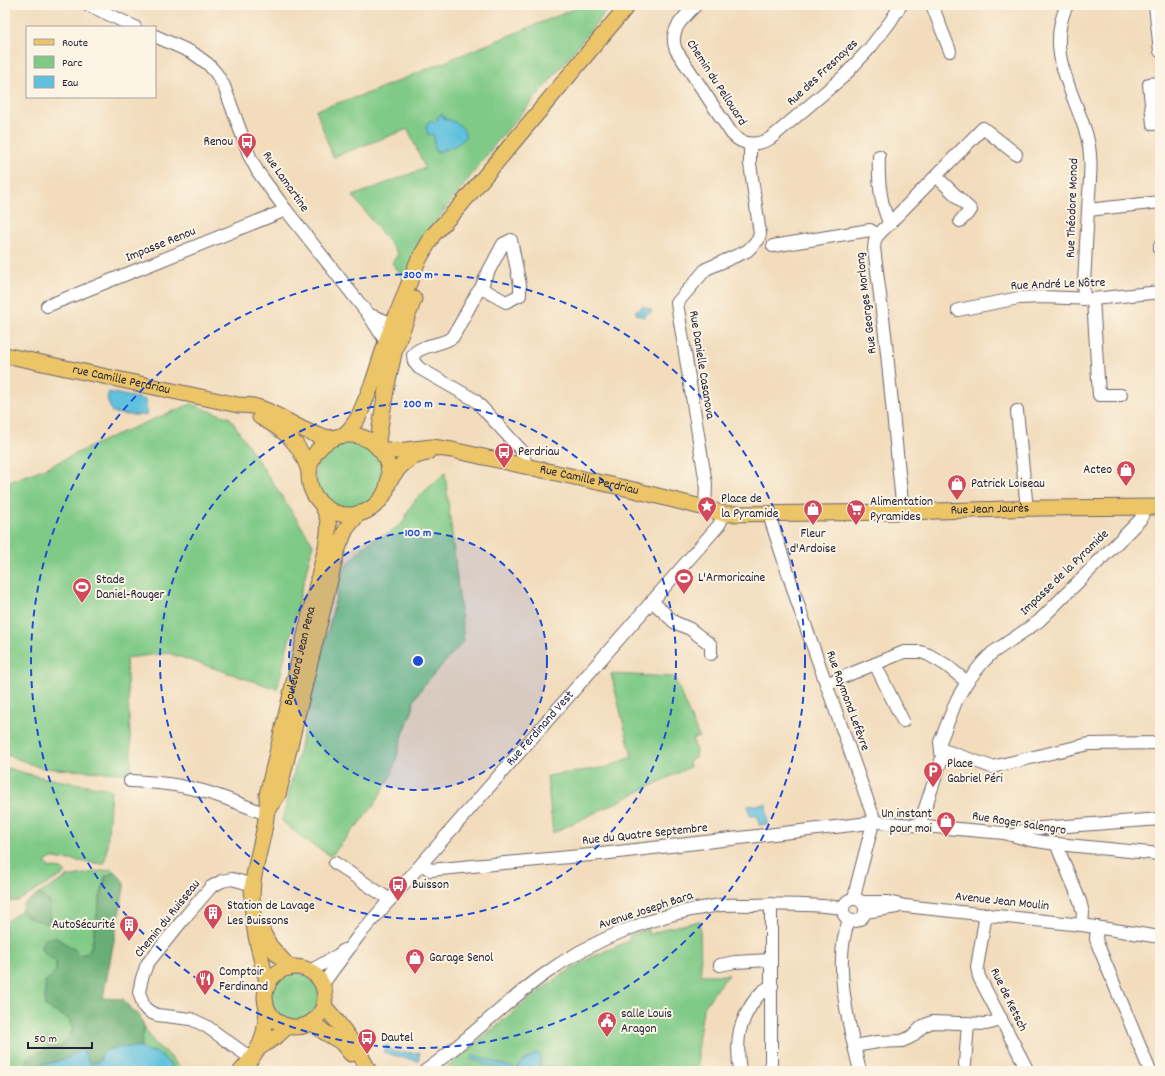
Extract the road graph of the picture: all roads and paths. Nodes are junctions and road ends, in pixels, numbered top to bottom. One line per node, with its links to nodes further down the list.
1 (89, 5): 8 (street)
2 (628, 5): 19 (main road)
3 (696, 5): 14 (street, Chemin du Pellouard)
4 (902, 5): 14 (street, Rue des Fresnayes)
5 (932, 5): 10 (street)
6 (1067, 5): 21 (street, Rue Théodore Monod)
7 (1155, 5): 11 (street)
8 (132, 26)
9 (156, 36): 20 (street, Rue Lamartine)
10 (950, 51)
11 (1160, 51)
12 (1160, 83): 13 (street)
13 (1160, 123)
14 (750, 144): 48 (street, Rue Danielle Casanova)
15 (1016, 154): 17 (street, Rue Georges Morlong)
16 (879, 156): 23 (street)
17 (936, 176): 22 (street); 23 (street, Rue Georges Morlong)
18 (1160, 202): 21 (street)
19 (459, 207): 34 (main road); 35 (main road)
20 (286, 210): 31 (street, Impasse Renou); 33 (street, Rue Lamartine)
21 (1088, 210): 30 (street, Rue Théodore Monod)
22 (960, 221)
23 (890, 224): 24 (street, Rue Georges Morlong)
24 (878, 235): 25 (street); 51 (street, Rue Georges Morlong)
25 (773, 246)
26 (1160, 246): 27 (street)
27 (1160, 250)
28 (481, 288): 28 (street); 43 (street)
29 (1160, 292): 30 (street, Rue André Le Nôtre)
30 (1088, 299): 32 (street, Rue André Le Nôtre); 37 (street, Rue Théodore Monod)
31 (47, 306)
32 (958, 310)
33 (368, 314): 34 (street, Rue Lamartine); 35 (street, Rue Lamartine)
34 (393, 324): 35 (main road)
35 (390, 346): 40 (main road); 41 (main road)
36 (5, 355): 38 (main road, rue Camille Perdriau)
37 (1121, 395)
38 (238, 405): 40 (main road); 44 (main road)
39 (1017, 411): 50 (street)
40 (339, 437): 41 (main road); 44 (main road)
41 (378, 448): 42 (main road, Rue Camille Perdriau); 45 (main road)
42 (452, 450): 43 (main road, Rue Camille Perdriau); 45 (main road, Rue Camille Perdriau)
43 (526, 467): 48 (main road, Rue Camille Perdriau)
44 (309, 471): 46 (main road)
45 (388, 483): 52 (main road)
46 (322, 505): 52 (main road); 64 (main road, Boulevard Jean Pena)
47 (1160, 507): 49 (main road, Rue Jean Jaurès)
48 (705, 508): 53 (main road, Rue Camille Perdriau)
49 (1144, 508): 50 (main road, Rue Jean Jaurès); 58 (street, Impasse de la Pyramide)
50 (1027, 509): 51 (main road, Rue Jean Jaurès)
51 (903, 512): 54 (main road, Rue Jean Jaurès)
52 (359, 513): 64 (main road, Boulevard Jean Pena)
53 (724, 514): 54 (main road, Rue Jean Jaurès); 55 (street, Rue Ferdinand Vest)
54 (770, 514): 59 (street, Rue Raymond Lefèvre)
55 (652, 601): 56 (street); 72 (street, Rue Ferdinand Vest)
56 (711, 654)
57 (875, 664): 58 (street); 59 (street); 60 (street)
58 (967, 682): 62 (street, Impasse de la Pyramide)
59 (826, 684): 66 (street, Rue Raymond Lefèvre)
60 (903, 721)
61 (1160, 743): 62 (street)
62 (941, 752): 67 (street)
63 (130, 780): 64 (street)
64 (267, 812): 73 (main road, Boulevard Jean Pena)
65 (1160, 819): 68 (street)
66 (873, 823): 67 (street, Rue Roger Salengro); 72 (street, Rue du Quatre Septembre); 76 (street, Rue Raymond Lefèvre)
67 (919, 826): 68 (street, Rue Roger Salengro)
68 (1016, 836): 69 (street, Rue Roger Salengro)
69 (1057, 844): 70 (street, Rue Roger Salengro); 81 (street)
70 (1160, 854)
71 (335, 863): 74 (street)
72 (422, 864): 74 (street, Rue Ferdinand Vest)
73 (253, 884): 77 (main road, Boulevard Jean Pena); 99 (street, Chemin du Ruisseau)
74 (390, 900): 84 (street, Rue Ferdinand Vest)
75 (771, 904): 78 (street, Avenue Joseph Bara); 85 (street); 100 (street, Avenue Joseph Bara)
76 (861, 904): 78 (street); 79 (street, Avenue Jean Moulin); 80 (street)
77 (253, 906): 87 (main road, Boulevard Jean Pena); 89 (main road, Boulevard Jean Pena)
78 (843, 908): 80 (street)
79 (986, 914): 81 (street, Avenue Jean Moulin); 94 (street, Rue de Ketsch)
80 (849, 920): 98 (street)
81 (1082, 925): 82 (street, Avenue Jean Moulin)
82 (1097, 927): 83 (street, Avenue Jean Moulin); 110 (street)
83 (1160, 937)
84 (354, 942): 88 (street, Rue Ferdinand Vest); 90 (street, Rue Ferdinand Vest)
85 (771, 960): 86 (street); 91 (street)
86 (720, 965)
87 (290, 968): 88 (main road); 89 (main road)
88 (310, 971): 90 (main road)
89 (268, 984): 93 (main road)
90 (322, 985): 92 (main road)
91 (772, 986): 106 (street); 107 (street)
92 (324, 1006): 95 (main road); 103 (main road)
93 (267, 1008): 97 (main road); 99 (main road)
94 (1001, 1018): 96 (street); 109 (street, Rue de Ketsch)
95 (312, 1022): 97 (main road); 103 (main road)
96 (968, 1022): 98 (street); 101 (street)
97 (288, 1026): 99 (main road)
98 (854, 1046): 108 (street)
99 (255, 1053): 102 (main road)
100 (448, 1054): 104 (street, Avenue Joseph Bara); 105 (street, Avenue Joseph Bara)
101 (965, 1064)
102 (241, 1071)
103 (367, 1071)
104 (425, 1071)
105 (435, 1071)
106 (740, 1071)
107 (770, 1071)
108 (860, 1071)
109 (1028, 1071)
110 (1150, 1071)

